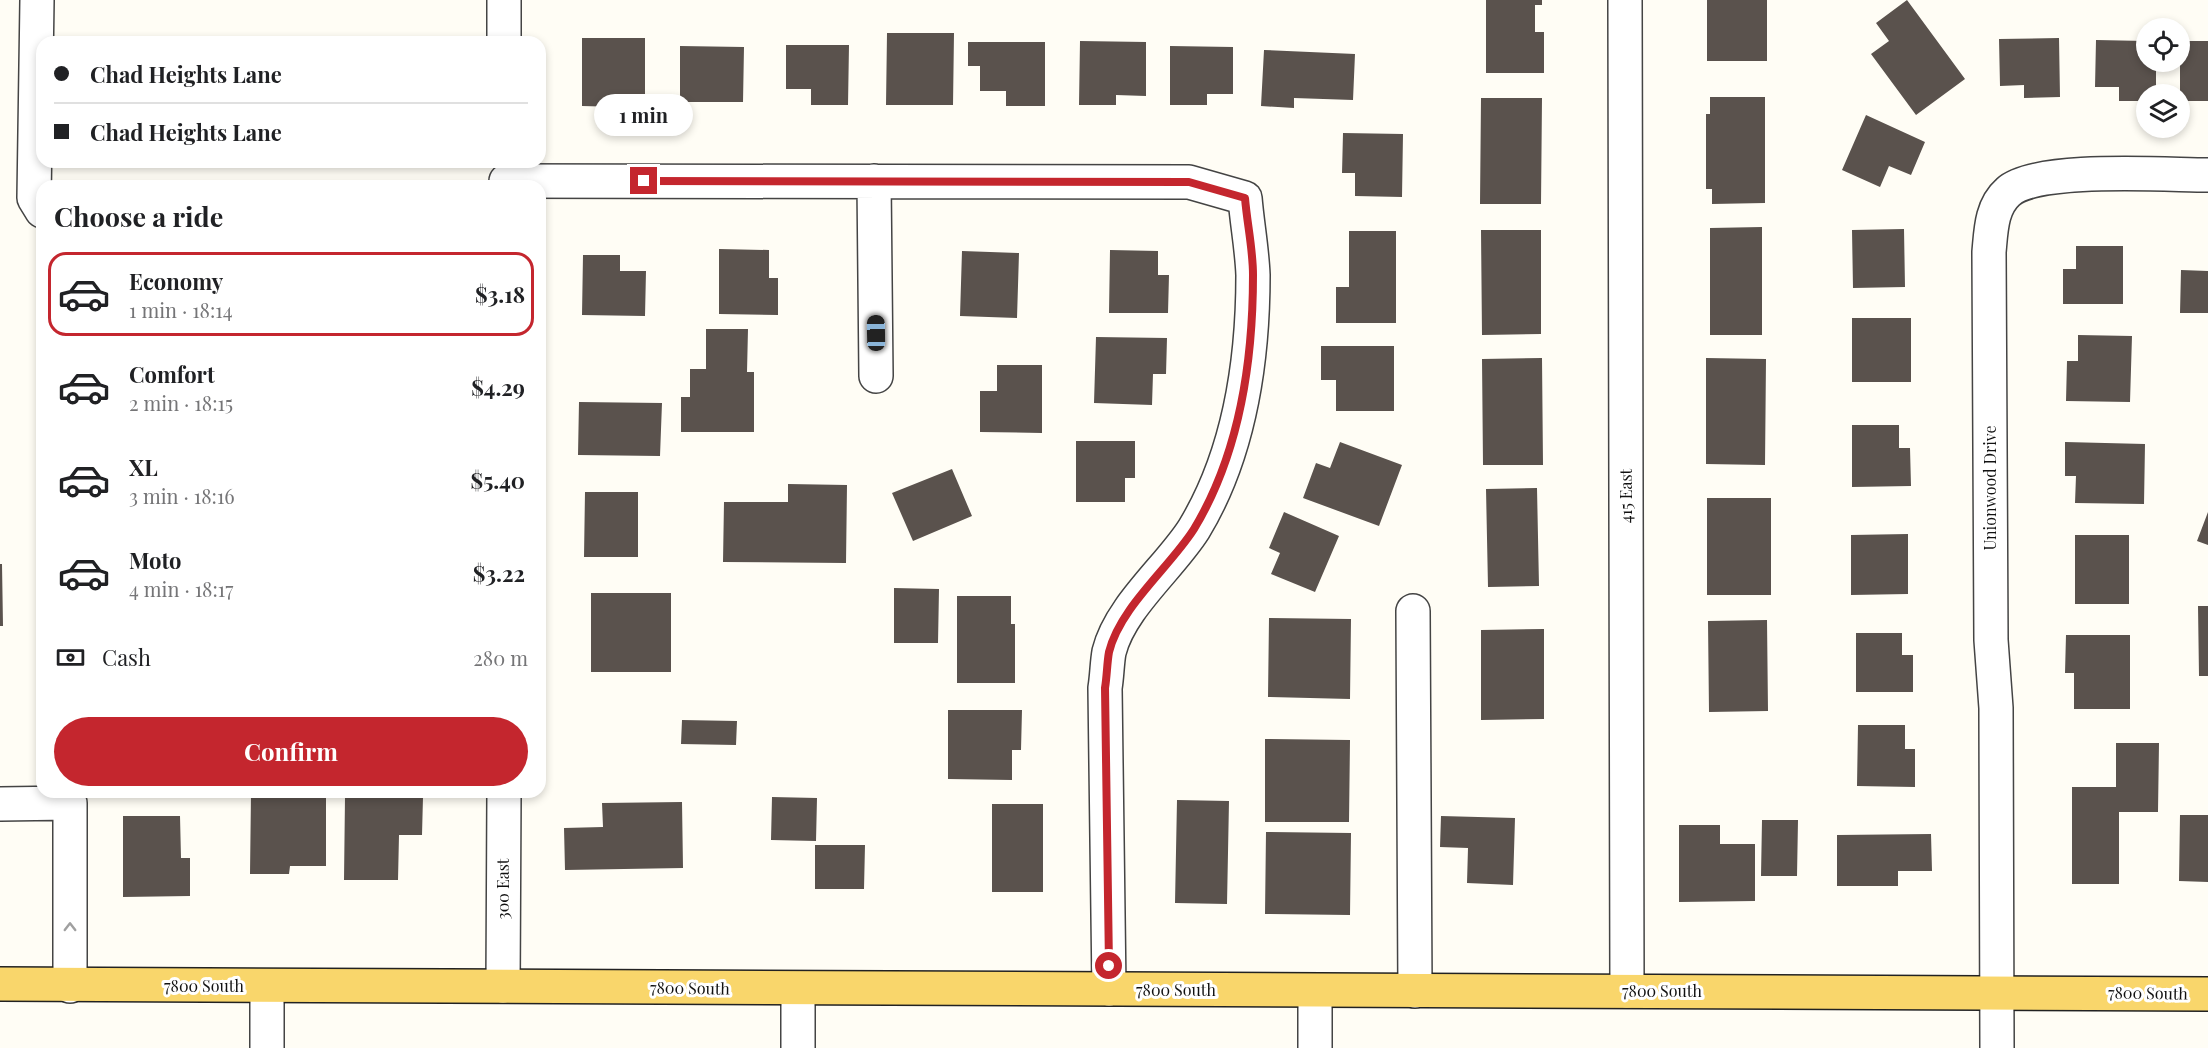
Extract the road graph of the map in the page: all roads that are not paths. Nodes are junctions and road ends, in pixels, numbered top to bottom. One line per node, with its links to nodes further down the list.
1 (37, 0): 4 (street)
2 (504, 0): 5 (street)
3 (1625, 0): 24 (street, 415 East)
4 (36, 36)
5 (504, 36)
6 (36, 66): 10 (street)
7 (2208, 175): 25 (street, Unionwood Drive)
8 (505, 176): 9 (street)
9 (873, 181): 11 (street); 21 (street)
10 (36, 202)
11 (876, 376)
12 (1413, 611): 23 (street)
13 (70, 798): 15 (street); 17 (street, one-way to 13)
14 (504, 798): 19 (street, 300 East)
15 (0, 804)
16 (0, 984): 17 (main road, 7800 South)
17 (70, 986): 18 (main road, 7800 South)
18 (267, 986): 19 (main road, 7800 South); 27 (street)
19 (503, 986): 20 (main road, 7800 South)
20 (798, 989): 21 (main road, 7800 South); 28 (street)
21 (1109, 989): 22 (main road, 7800 South)
22 (1315, 991): 23 (main road, 7800 South); 29 (street)
23 (1415, 991): 24 (main road, 7800 South)
24 (1627, 991): 25 (main road, 7800 South)
25 (1997, 992): 26 (main road, 7800 South); 30 (street, Unionwood Drive)
26 (2208, 994)
27 (267, 1048)
28 (798, 1048)
29 (1315, 1048)
30 (1997, 1048)

